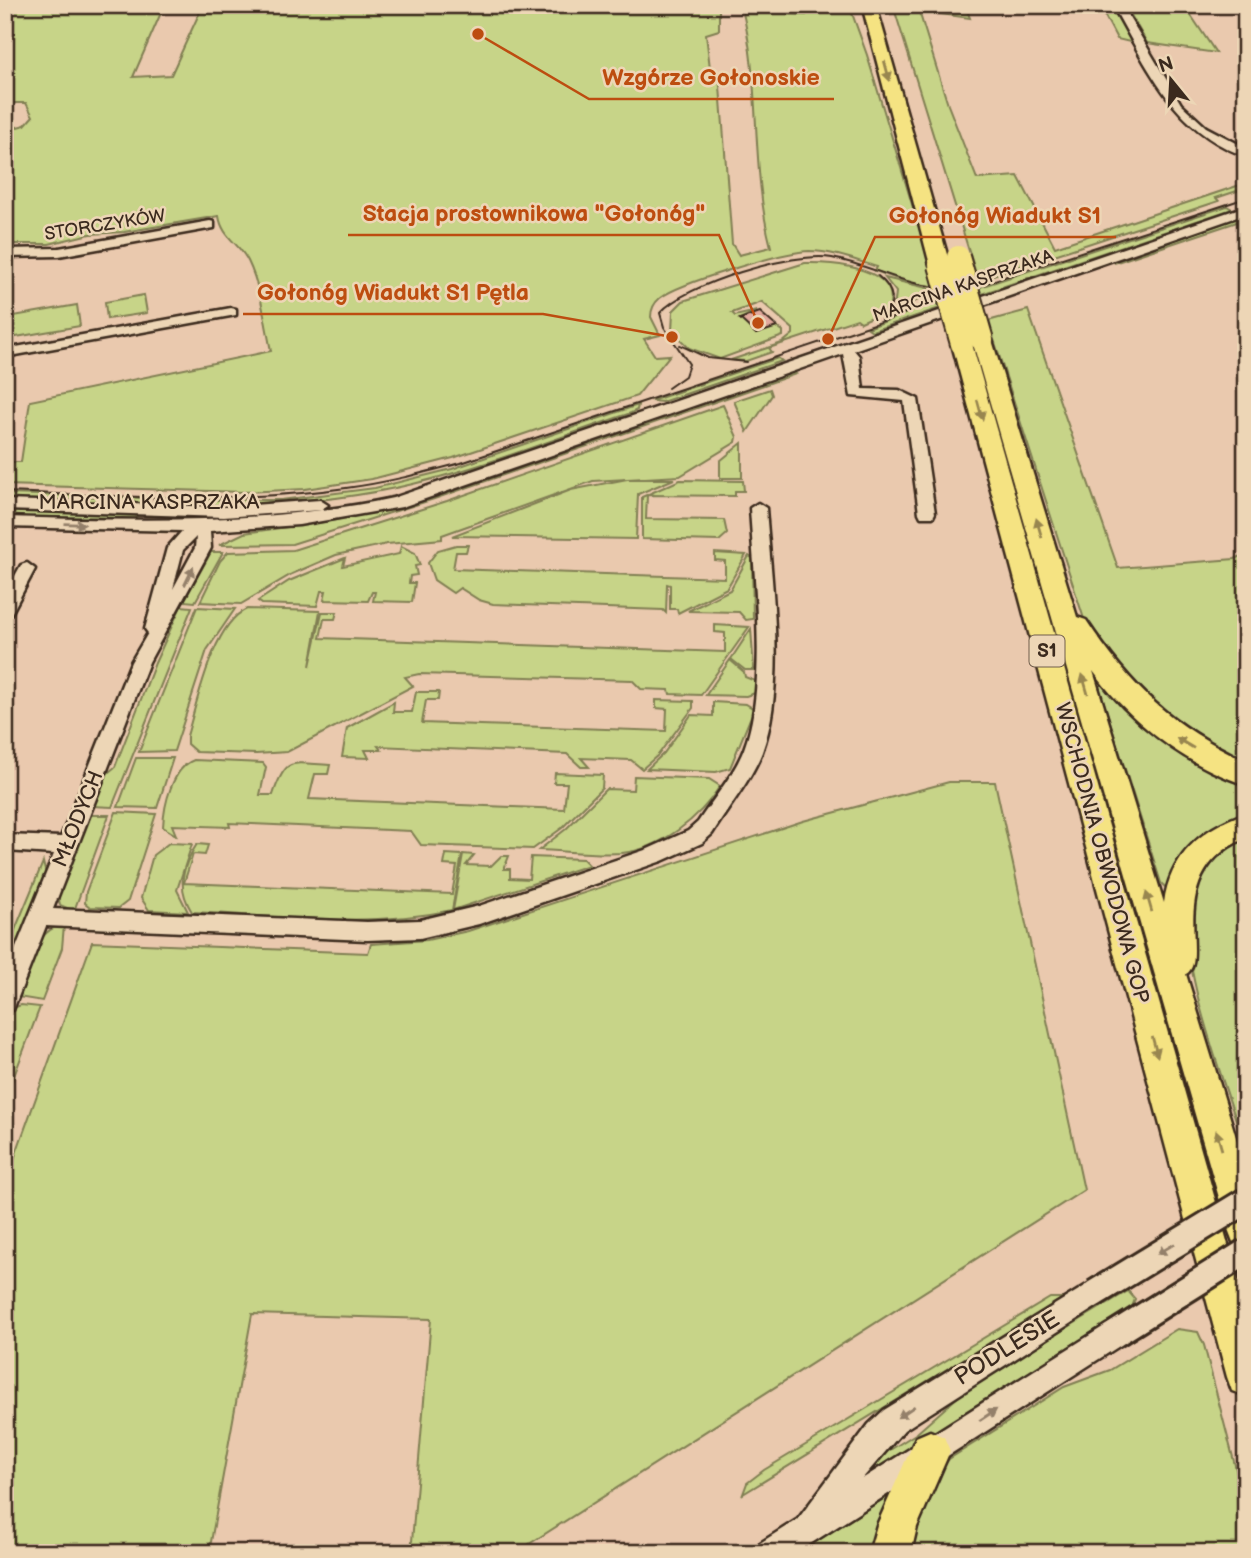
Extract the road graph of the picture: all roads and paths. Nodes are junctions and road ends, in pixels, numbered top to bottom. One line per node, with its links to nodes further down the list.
1 (869, 5): 10 (highway, WSCHODNIA OBWODOWA GOP / S1, one-way to 10, bridge)
2 (885, 5): 4 (highway)
3 (1118, 5): 5 (street)
4 (927, 151)
5 (1246, 153)
6 (1246, 209): 11 (street, MARCINA KASPRZAKA)
7 (210, 225): 8 (street, STORCZYKÓW)
8 (5, 253)
9 (231, 313): 12 (street)
10 (972, 342): 25 (highway, WSCHODNIA OBWODOWA GOP / S1, one-way to 10); 38 (highway, WSCHODNIA OBWODOWA GOP / S1, one-way to 38)
11 (844, 347): 13 (street, MARCINA KASPRZAKA); 17 (street)
12 (5, 353)
13 (495, 466): 16 (street, MARCINA KASPRZAKA); 19 (street, MARCINA KASPRZAKA)
14 (5, 505): 16 (street, MARCINA KASPRZAKA)
15 (758, 508): 32 (street)
16 (203, 512): 21 (street)
17 (927, 513)
18 (5, 522): 20 (street, MARCINA KASPRZAKA, one-way to 20)
19 (250, 526): 21 (street, MARCINA KASPRZAKA); 23 (street)
20 (148, 527): 21 (street, MARCINA KASPRZAKA); 22 (street)
21 (197, 528): 22 (street); 23 (street)
22 (175, 548): 27 (street, MŁODYCH)
23 (203, 548): 27 (street, MŁODYCH, one-way to 23)
24 (27, 569): 26 (street)
25 (1058, 594): 28 (highway, one-way to 25); 34 (highway, WSCHODNIA OBWODOWA GOP / S1, one-way to 25)
26 (5, 610)
27 (153, 636): 31 (street, MŁODYCH)
28 (1246, 774)
29 (1246, 825): 34 (highway)
30 (5, 843): 31 (street)
31 (67, 846): 32 (street, MŁODYCH)
32 (39, 917): 33 (street, MŁODYCH)
33 (5, 1003)
34 (1182, 1014): 36 (highway, WSCHODNIA OBWODOWA GOP / S1, one-way to 34)
35 (1246, 1201): 40 (street, PODLESIE, one-way to 40, bridge)
36 (1246, 1228)
37 (1246, 1252): 39 (street, PODLESIE, one-way to 37, bridge)
38 (1246, 1377)
39 (930, 1451): 40 (street, PODLESIE); 42 (highway)
40 (803, 1533): 41 (street, PODLESIE)
41 (770, 1553)
42 (890, 1553)

